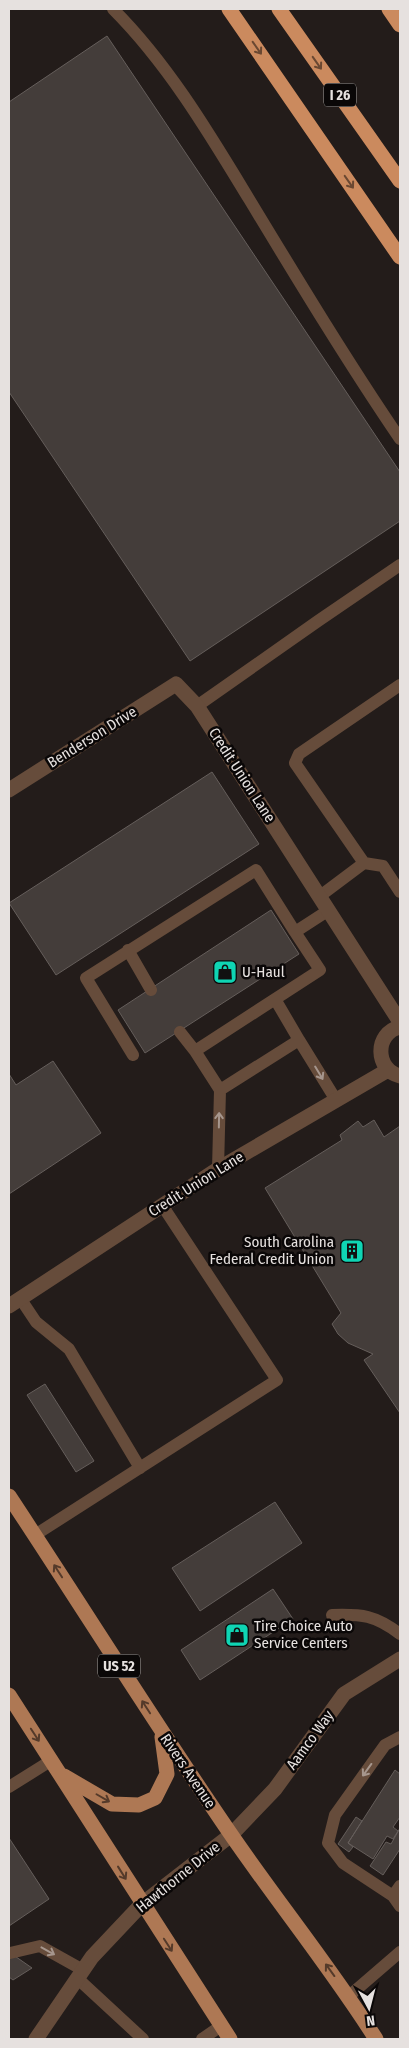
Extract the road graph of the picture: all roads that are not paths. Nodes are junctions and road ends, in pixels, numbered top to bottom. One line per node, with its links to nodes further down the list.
1 (113, 9): 8 (lane)
2 (279, 9): 6 (highway, I 26, one-way to 6)
3 (389, 9): 5 (highway)
4 (231, 12): 7 (highway, one-way to 7)
5 (400, 25)
6 (400, 181)
7 (400, 257)
8 (400, 439)
9 (400, 565): 12 (lane)
10 (176, 684): 12 (street, Credit Union Lane); 13 (street, Benderson Drive)
11 (400, 686): 14 (lane)
12 (197, 706): 16 (street, Credit Union Lane)
13 (9, 790)
14 (364, 863): 15 (lane); 16 (lane)
15 (400, 892)
16 (320, 896): 17 (street, Credit Union Lane)
17 (328, 910): 18 (lane); 22 (street, Credit Union Lane)
18 (295, 932): 19 (lane); 21 (lane)
19 (128, 950): 20 (lane); 27 (lane)
20 (151, 990)
21 (275, 999): 25 (lane); 26 (lane)
22 (400, 1022)
23 (400, 1027): 28 (street)
24 (180, 1032): 26 (lane)
25 (299, 1040): 29 (lane); 30 (lane, one-way to 30)
26 (195, 1051): 29 (lane)
27 (133, 1055)
28 (394, 1073): 30 (street, Credit Union Lane)
29 (220, 1090): 31 (lane, one-way to 29)
30 (336, 1100): 31 (street, Credit Union Lane)
31 (218, 1169): 32 (street, Credit Union Lane)
32 (162, 1205): 33 (street, Credit Union Lane); 34 (lane)
33 (14, 1302): 34 (lane)
34 (140, 1468): 36 (lane)
35 (9, 1496): 36 (main road, Rivers Avenue / US 52)
36 (35, 1535): 41 (main road, Rivers Avenue / US 52, one-way to 36)
37 (332, 1614): 38 (lane)
38 (400, 1634)
39 (400, 1659): 46 (street, Aamco Way)
40 (9, 1695): 43 (main road, one-way to 43)
41 (162, 1733): 44 (main road, one-way to 41); 46 (main road, Rivers Avenue / US 52)
42 (400, 1737): 47 (lane, one-way to 47)
43 (52, 1760): 44 (main road); 45 (lane)
44 (61, 1774): 48 (main road, one-way to 48)
45 (9, 1787)
46 (231, 1835): 48 (street, Hawthorne Drive); 52 (main road, Rivers Avenue / US 52, one-way to 46)
47 (398, 1896)
48 (142, 1904): 51 (street, Hawthorne Drive); 53 (main road, one-way to 53)
49 (400, 1952): 52 (lane)
50 (10, 1953): 51 (lane, one-way to 51)
51 (80, 1974): 54 (street, Hawthorne Drive); 55 (lane)
52 (349, 1996): 58 (main road, Rivers Avenue / US 52)
53 (221, 2026): 56 (lane); 57 (main road)
54 (41, 2037)
55 (143, 2039)
56 (202, 2039)
57 (230, 2039)
58 (376, 2039)

